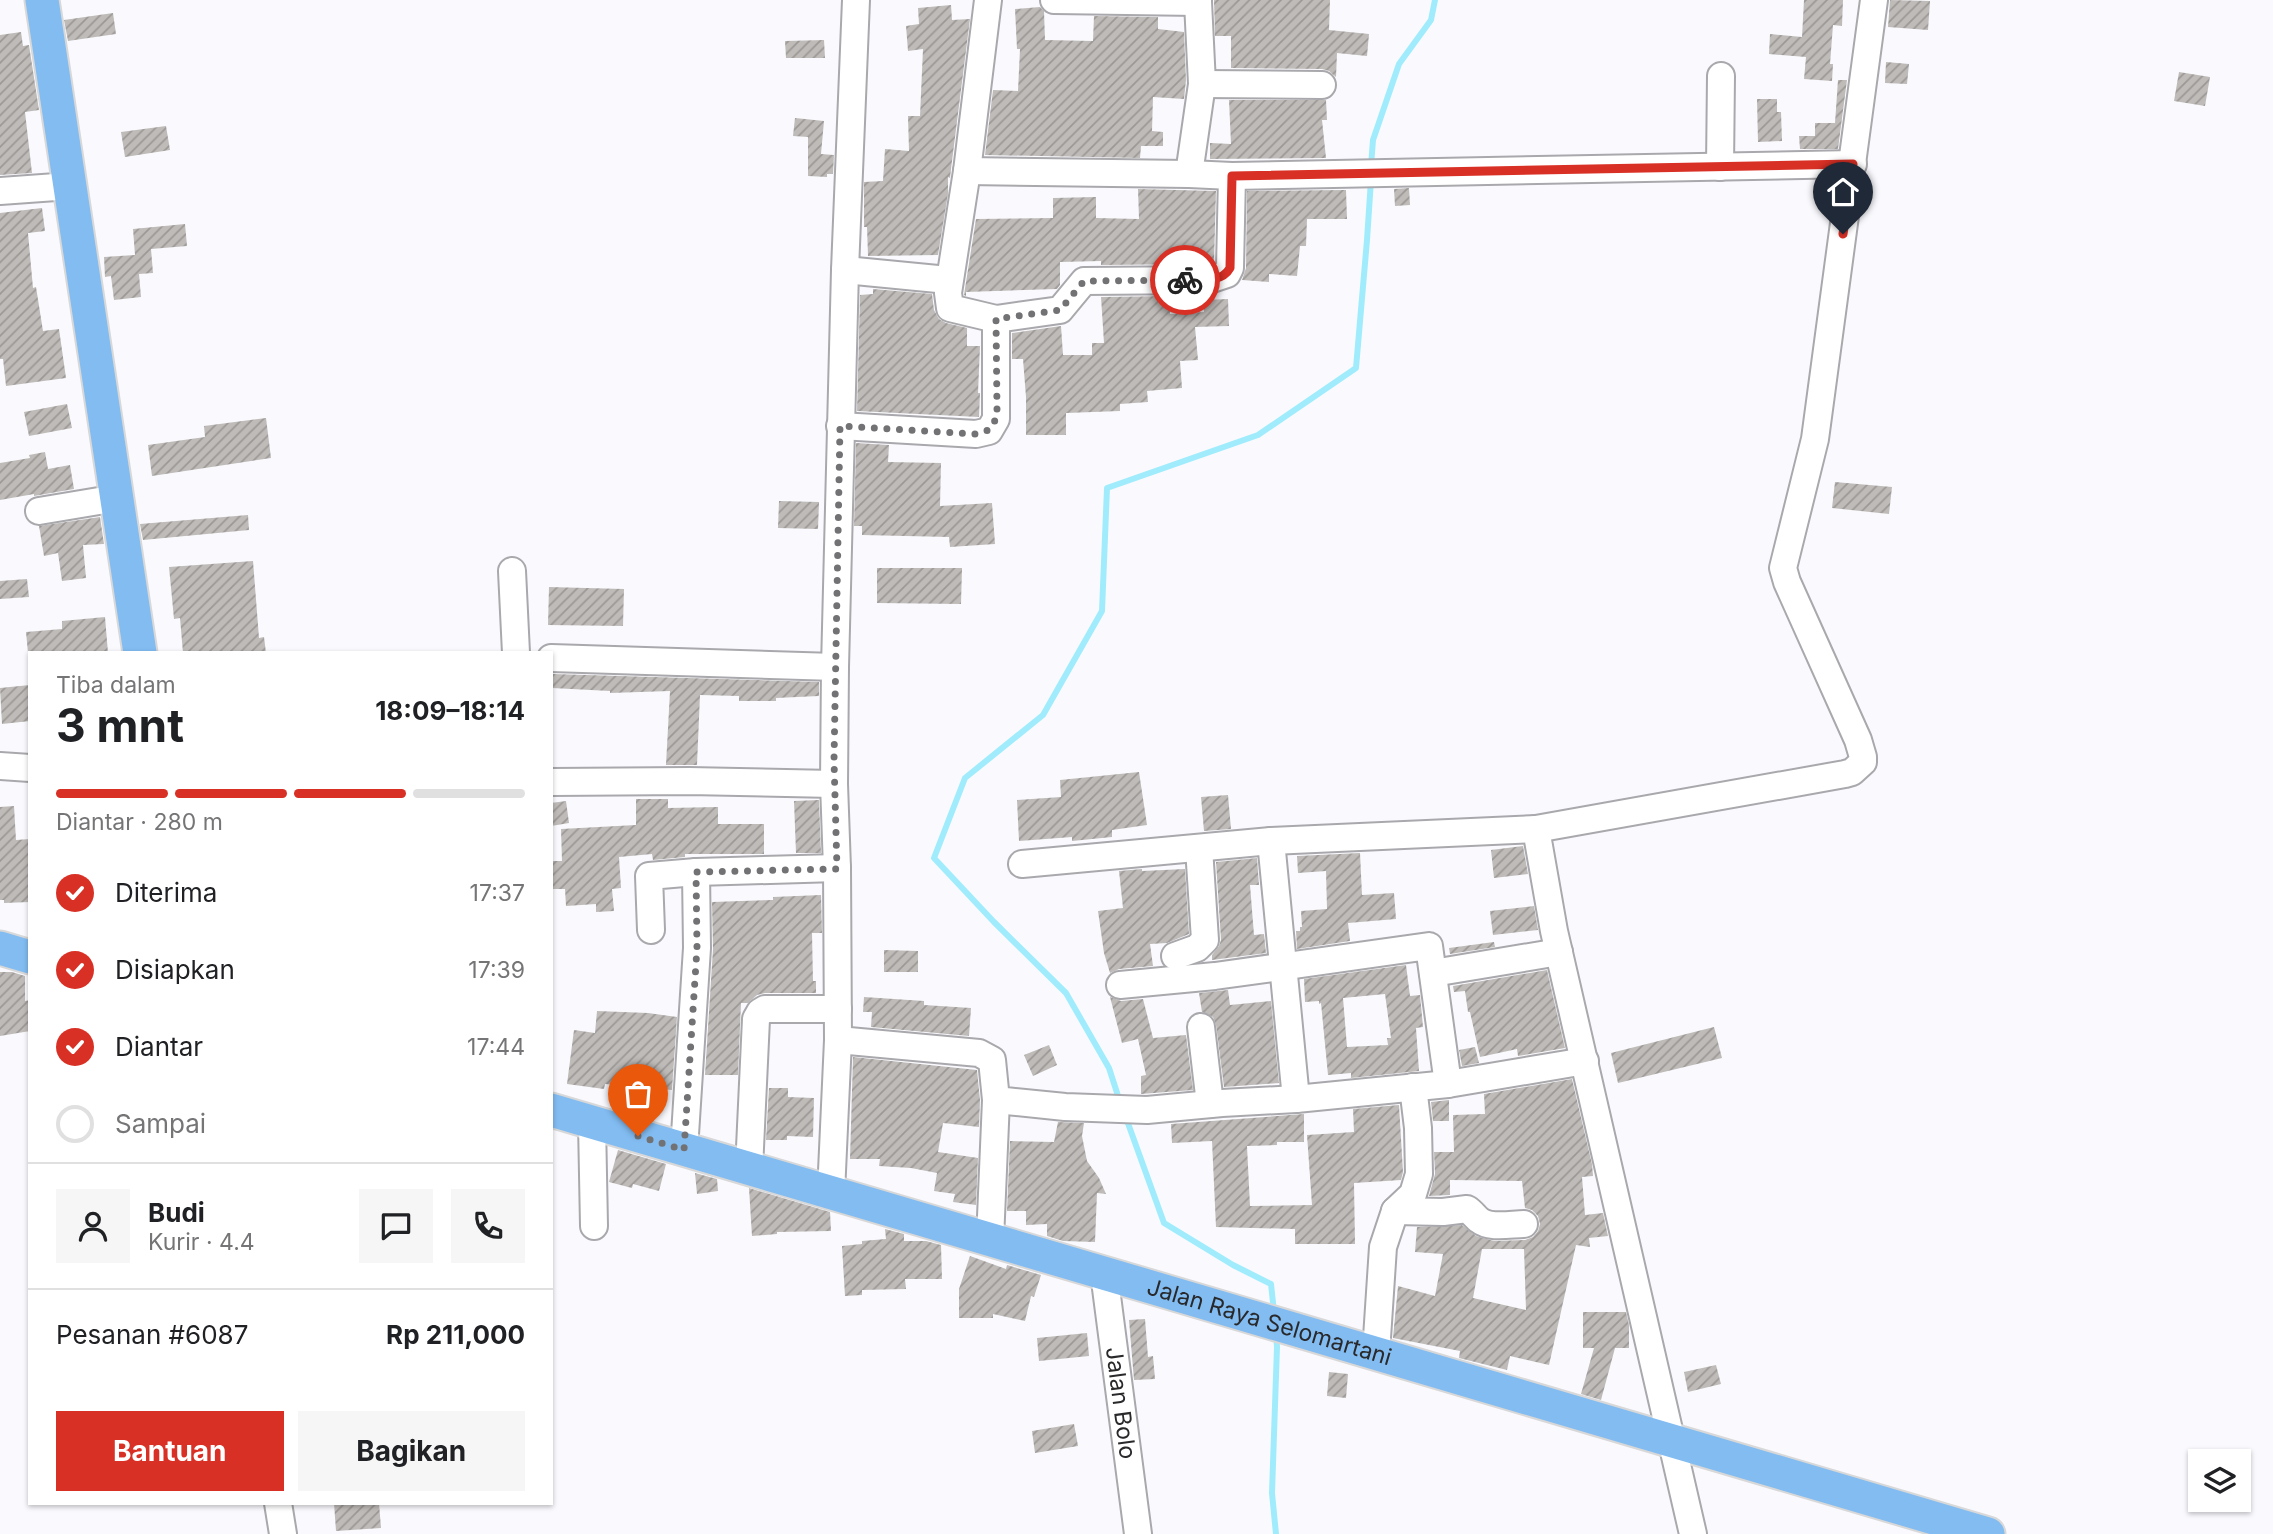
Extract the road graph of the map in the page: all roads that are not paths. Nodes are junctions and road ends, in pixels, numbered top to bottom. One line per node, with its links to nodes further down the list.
1 (42, 0): 15 (main road)
2 (856, 0): 17 (street)
3 (988, 0): 12 (street)
4 (1054, 0): 6 (street)
5 (1874, 0): 10 (street)
6 (1198, 1): 8 (street)
7 (1721, 76): 11 (street)
8 (1202, 83): 9 (street); 13 (street)
9 (1322, 85)
10 (1853, 164): 11 (street); 32 (street)
11 (1720, 166): 14 (street)
12 (967, 171): 13 (street); 18 (street)
13 (1189, 174): 14 (street)
14 (1232, 176): 19 (street)
15 (70, 186): 16 (street); 21 (main road)
16 (0, 191)
17 (845, 270): 18 (street); 20 (street)
18 (948, 280): 19 (street)
19 (996, 319): 20 (street)
20 (840, 426): 27 (street)
21 (117, 498): 22 (street); 24 (main road)
22 (39, 511)
23 (512, 571): 25 (street)
24 (140, 651)
25 (516, 651)
26 (553, 657): 27 (street)
27 (835, 667): 31 (street)
28 (0, 766): 29 (street)
29 (28, 768)
30 (553, 782): 31 (street)
31 (834, 784): 36 (street)
32 (1536, 830): 33 (street); 40 (street)
33 (1271, 841): 34 (street); 43 (street)
34 (1199, 848): 35 (street); 42 (street)
35 (1022, 864)
36 (837, 869): 37 (street); 46 (street)
37 (696, 872): 38 (street); 57 (street)
38 (651, 930)
39 (0, 948): 41 (main road)
40 (1559, 952): 44 (street); 49 (street)
41 (28, 956)
42 (1175, 956)
43 (1282, 966): 44 (street); 45 (street); 53 (street)
44 (1433, 973): 50 (street)
45 (1120, 985)
46 (838, 1009): 48 (street); 58 (street)
47 (1201, 1027): 54 (street)
48 (838, 1040): 52 (street); 59 (street)
49 (1585, 1061): 50 (street); 66 (street)
50 (1448, 1084): 51 (street)
51 (1413, 1087): 53 (street); 60 (street)
52 (996, 1100): 54 (street); 63 (street)
53 (1296, 1100): 54 (street)
54 (1210, 1104)
55 (553, 1111): 56 (main road, Jalan Raya Selomartani)
56 (592, 1123): 57 (main road, Jalan Raya Selomartani); 62 (street)
57 (684, 1150): 58 (main road, Jalan Raya Selomartani)
58 (749, 1169): 59 (main road, Jalan Raya Selomartani)
59 (831, 1193): 63 (main road, Jalan Raya Selomartani)
60 (1395, 1211): 61 (street); 65 (street)
61 (1524, 1224)
62 (594, 1226)
63 (990, 1240): 64 (main road, Jalan Raya Selomartani)
64 (1104, 1273): 65 (main road, Jalan Raya Selomartani); 69 (street, Jalan Bolo)
65 (1374, 1353): 66 (main road, Jalan Raya Selomartani)
66 (1671, 1440): 70 (street); 71 (main road, Jalan Raya Selomartani)
67 (278, 1505): 68 (street)
68 (283, 1534)
69 (1138, 1534)
70 (1693, 1534)
71 (1988, 1534)

